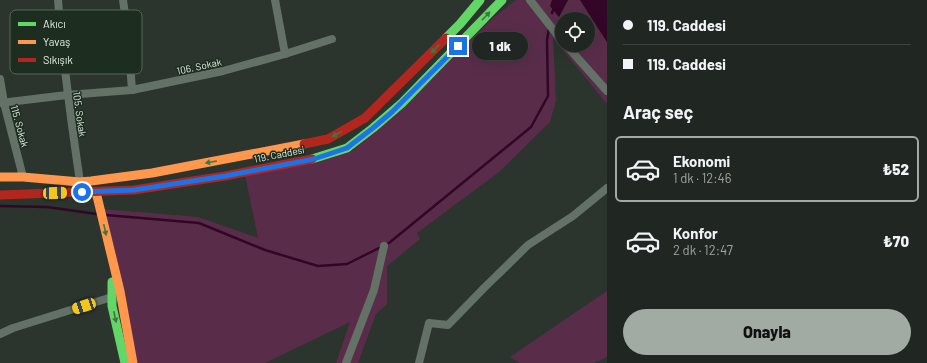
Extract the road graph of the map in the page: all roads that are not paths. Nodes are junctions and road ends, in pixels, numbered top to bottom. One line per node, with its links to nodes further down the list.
1 (58, 0): 7 (street, 105. Sokak)
2 (123, 0): 8 (street)
3 (275, 0): 12 (street)
4 (480, 0): 22 (street, 119. Caddesi, one-way to 22)
5 (502, 0): 24 (street, 119. Caddesi, one-way to 5)
6 (530, 0): 9 (street)
7 (59, 10)
8 (124, 10)
9 (555, 32)
10 (332, 39): 12 (street, 106. Sokak)
11 (572, 52): 17 (street)
12 (285, 54): 16 (street, 106. Sokak)
13 (65, 74): 18 (street, 105. Sokak)
14 (131, 74): 16 (street)
15 (0, 79): 19 (street, 115. Sokak)
16 (132, 90): 18 (street, 106. Sokak)
17 (607, 91)
18 (67, 95): 19 (street, 106. Sokak); 22 (street, 105. Sokak)
19 (2, 103): 21 (street, 115. Sokak)
20 (0, 177): 21 (street, 119. Caddesi)
21 (23, 177): 22 (street, 119. Caddesi)
22 (80, 182)
23 (607, 188): 33 (street)
24 (96, 192): 25 (street, 119. Caddesi); 27 (street, one-way to 27)
25 (0, 195)
26 (384, 246): 32 (street)
27 (112, 265): 28 (street); 31 (street)
28 (112, 297): 29 (street); 30 (street, one-way to 30)
29 (0, 334)
30 (124, 363)
31 (133, 363)
32 (346, 363)
33 (420, 363)

